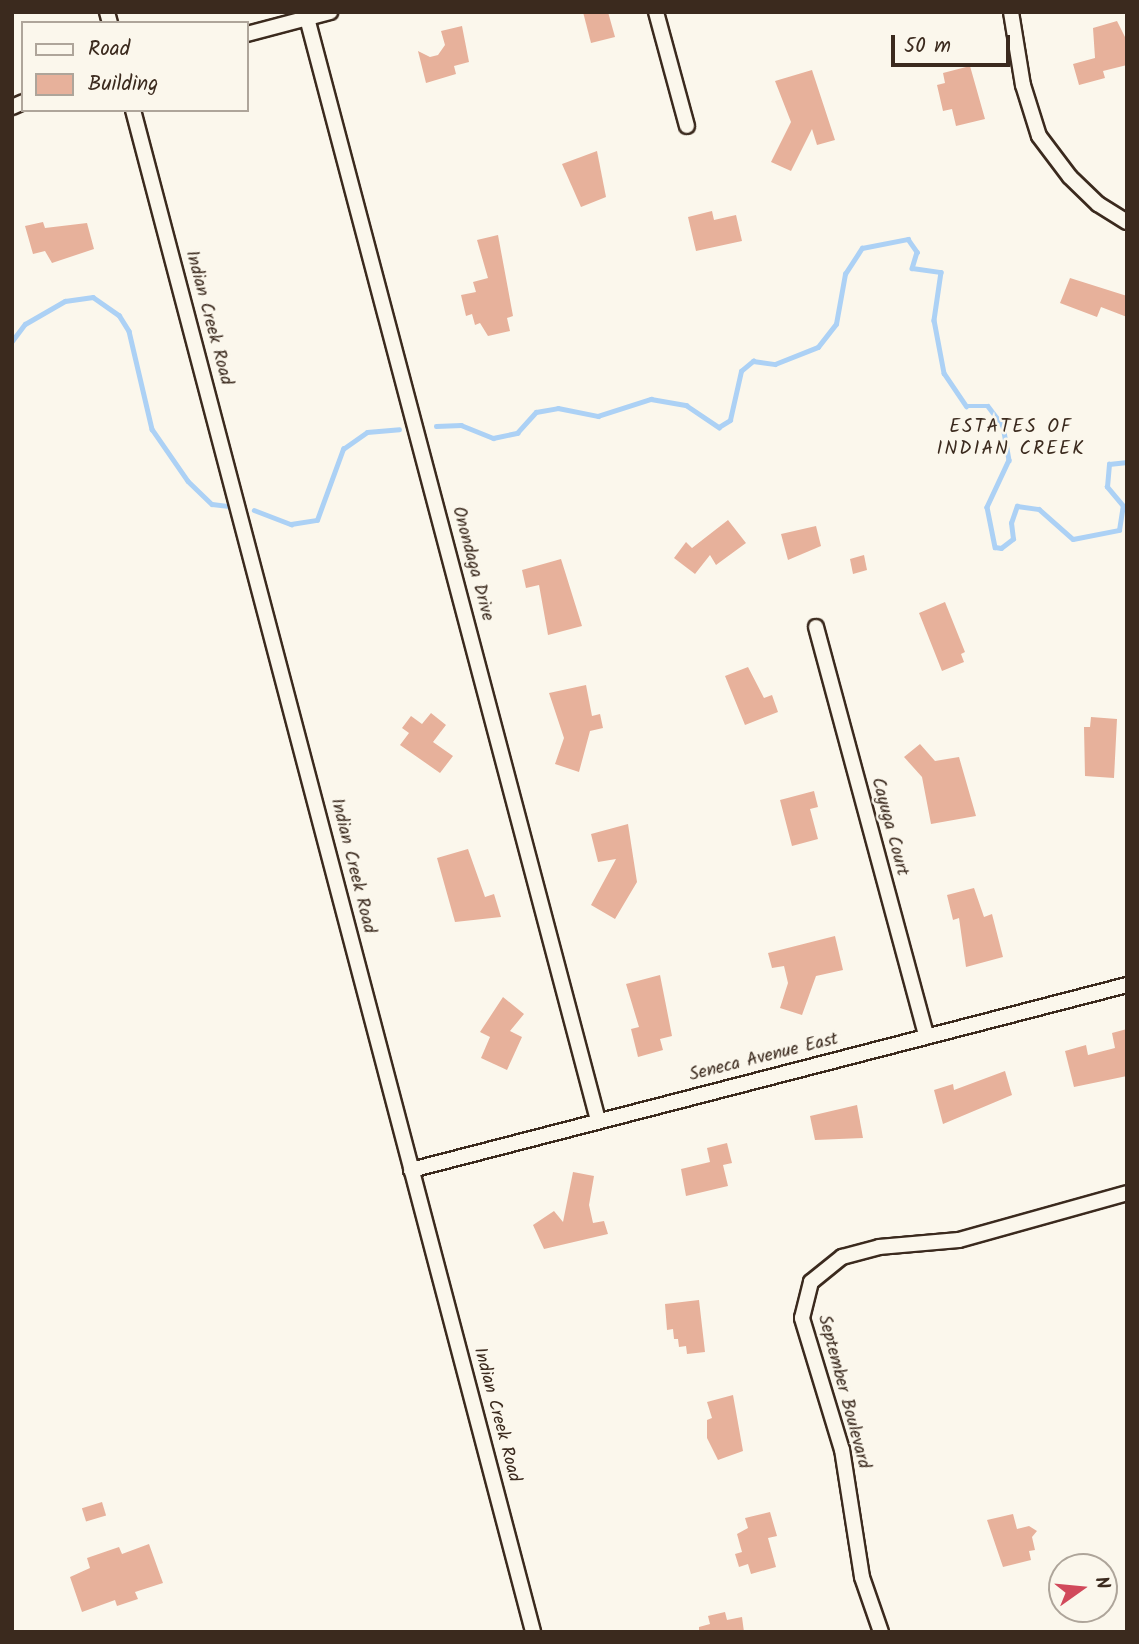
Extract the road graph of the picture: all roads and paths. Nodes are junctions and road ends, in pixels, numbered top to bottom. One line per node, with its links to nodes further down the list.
1 (330, 12): 4 (street)
2 (656, 12): 7 (street)
3 (1011, 12): 8 (street)
4 (307, 18): 5 (street); 12 (street, Onondaga Drive)
5 (248, 34)
6 (134, 112): 13 (street, Indian Creek Road)
7 (687, 126)
8 (1127, 222)
9 (816, 627): 11 (street, Cayuga Court)
10 (1127, 985): 11 (street, Seneca Avenue East)
11 (926, 1036): 12 (street, Seneca Avenue East)
12 (598, 1121): 13 (street, Seneca Avenue East)
13 (411, 1170): 15 (street, Indian Creek Road)
14 (1127, 1193): 16 (street, September Boulevard)
15 (533, 1632)
16 (881, 1632)

